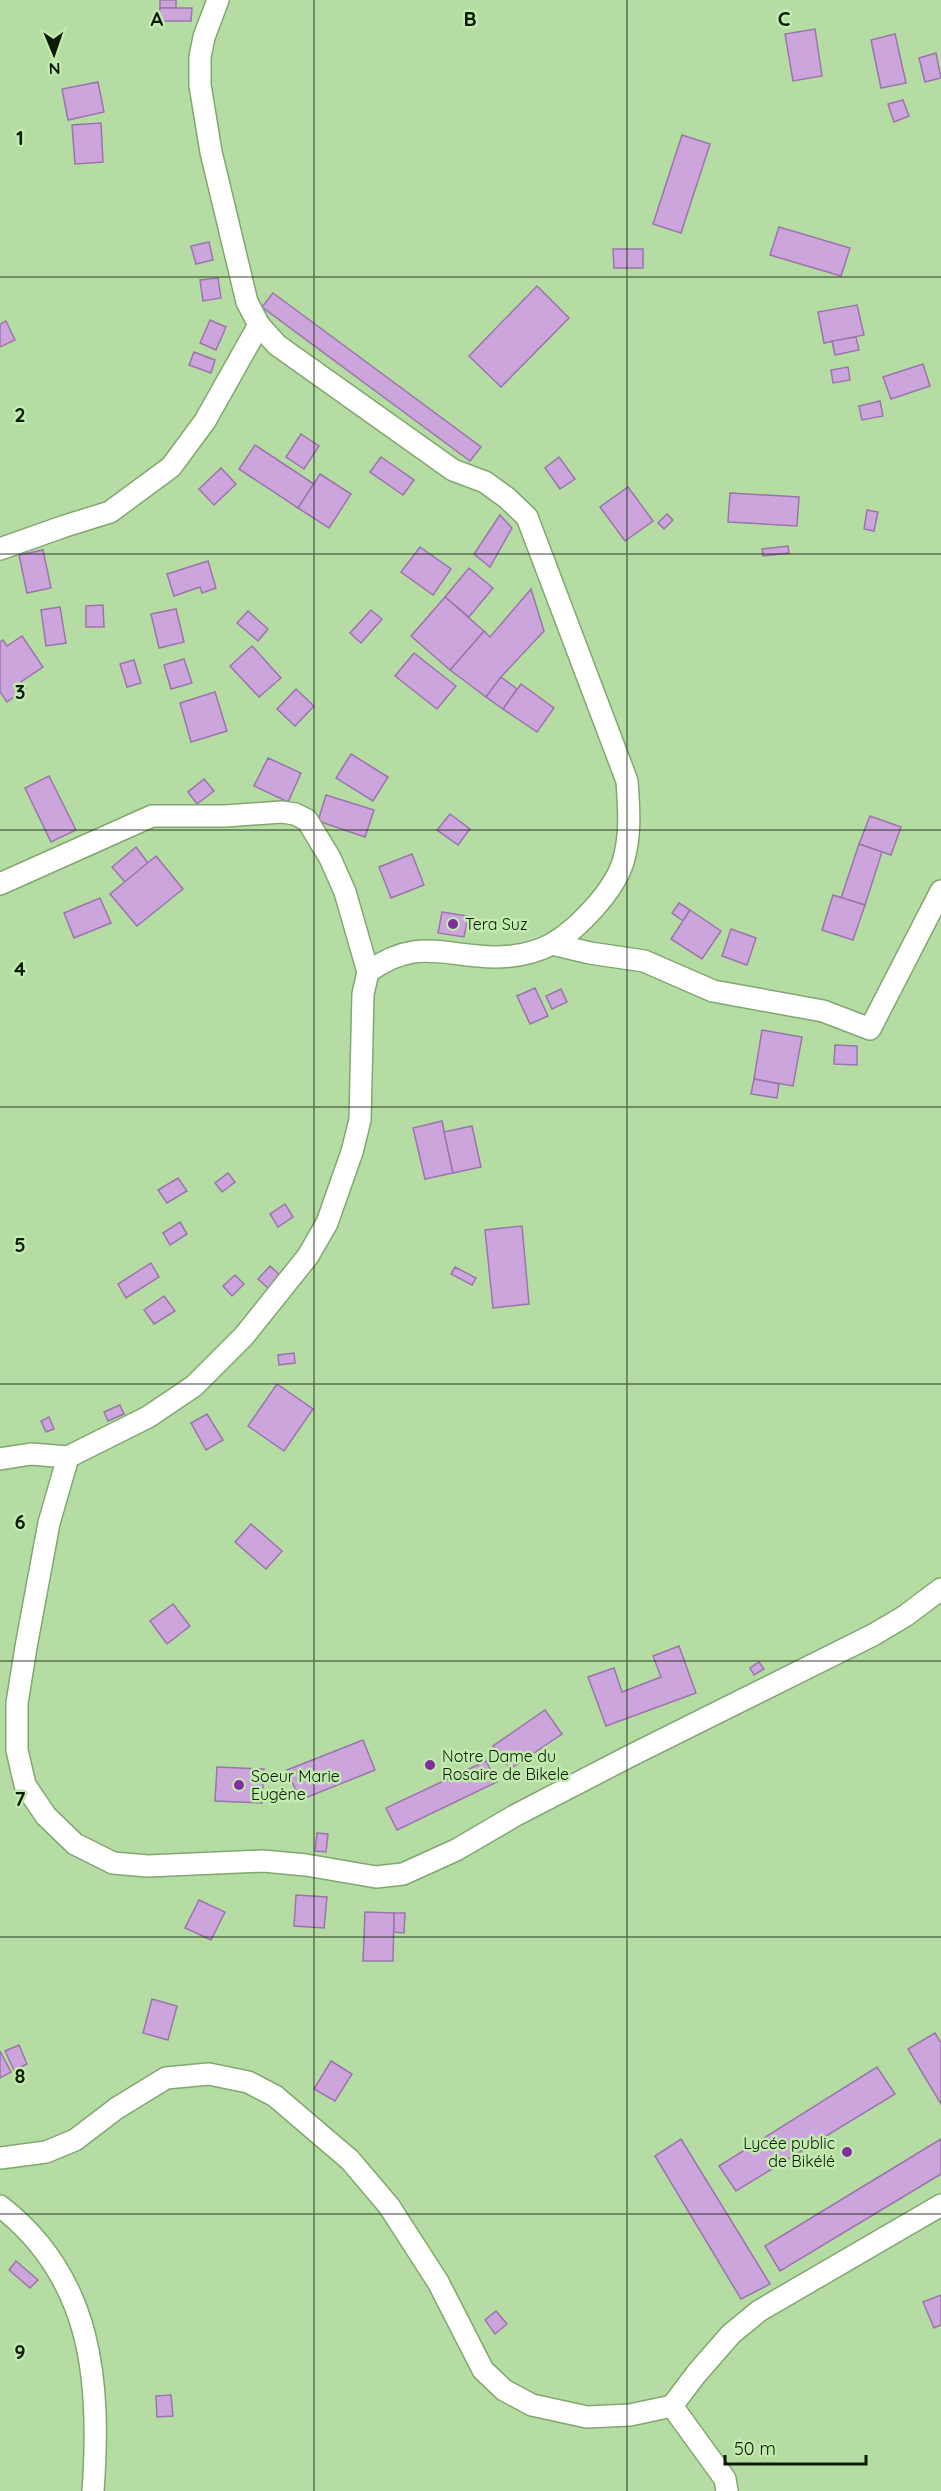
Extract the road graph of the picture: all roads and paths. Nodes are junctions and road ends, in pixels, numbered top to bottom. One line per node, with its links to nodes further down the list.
1 (218, 0): 2 (street)
2 (259, 326): 3 (street); 6 (street)
3 (0, 549)
4 (0, 884): 7 (street)
5 (941, 891): 6 (street)
6 (552, 944): 7 (street)
7 (368, 972): 8 (street)
8 (68, 1457): 9 (street); 10 (street)
9 (0, 1459)
10 (941, 1589)
11 (0, 2158): 14 (street)
12 (941, 2205): 14 (street)
13 (0, 2206): 15 (street)
14 (672, 2406): 16 (street)
15 (93, 2491)
16 (727, 2491)

